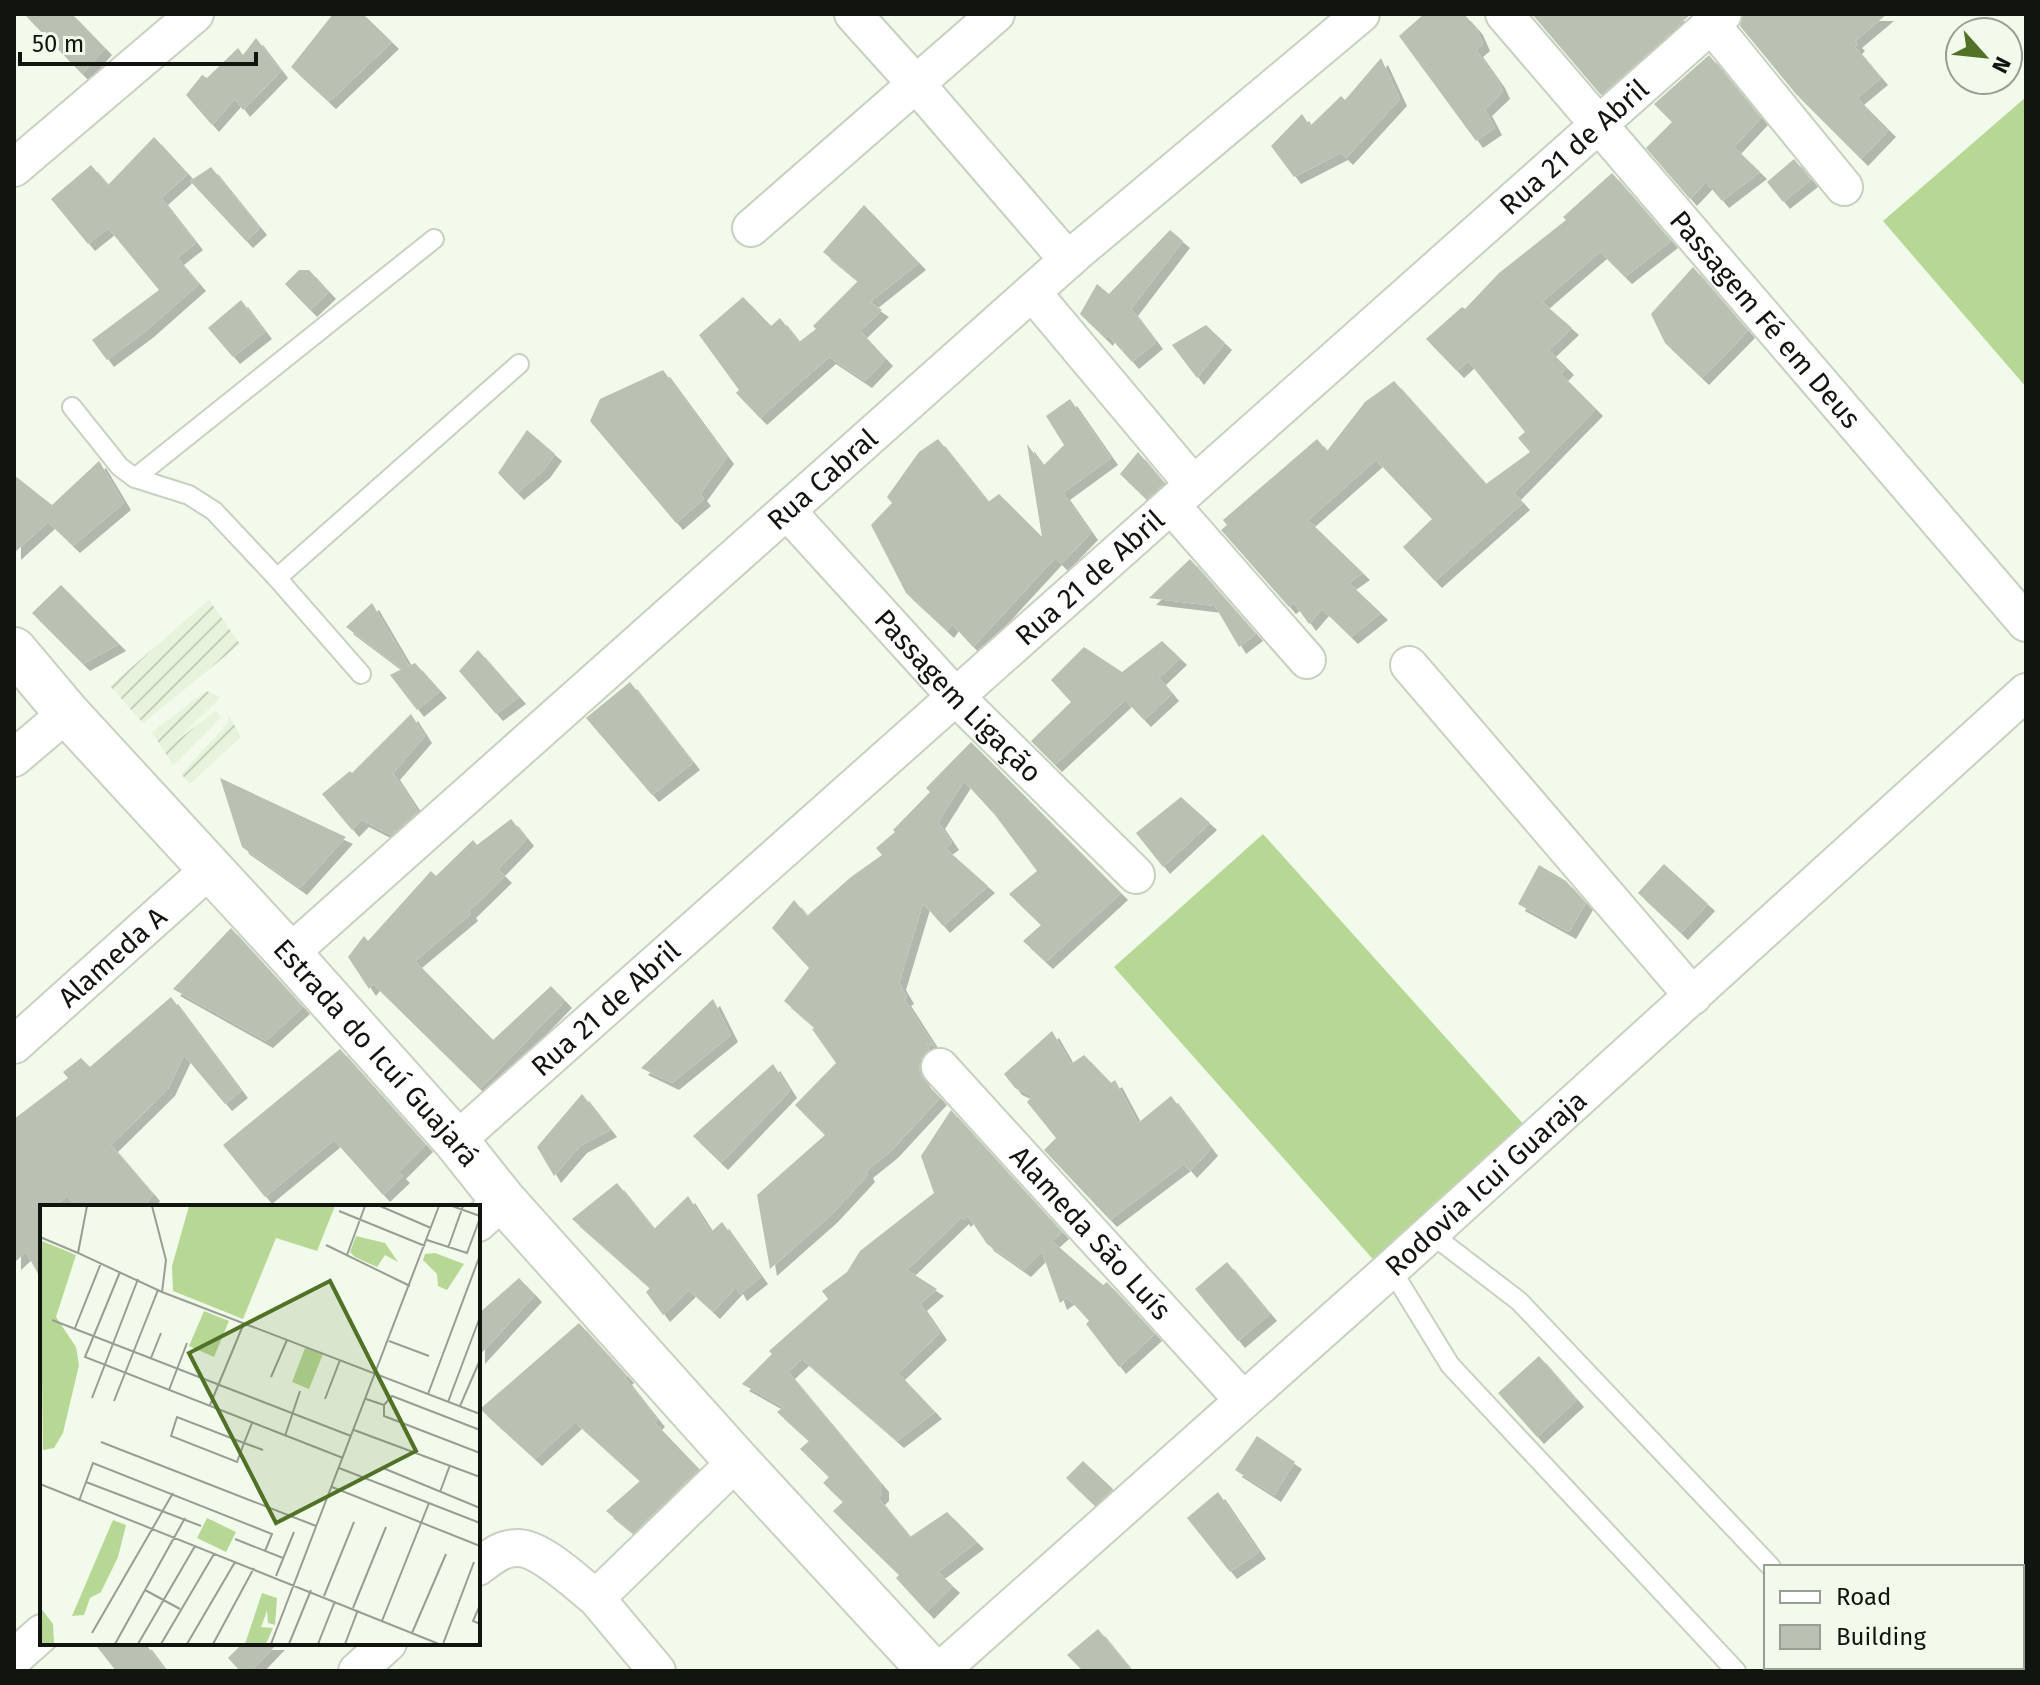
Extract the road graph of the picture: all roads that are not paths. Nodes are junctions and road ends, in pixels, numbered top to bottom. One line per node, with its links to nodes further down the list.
1 (195, 14): 9 (street)
2 (853, 14): 7 (street)
3 (996, 14): 7 (street)
4 (1361, 14): 13 (street, Rua Cabral)
5 (1504, 14): 8 (street, Passagem Fé em Deus)
6 (1717, 19): 8 (street, Rua 21 de Abril); 10 (street)
7 (917, 85): 11 (street); 13 (street)
8 (1599, 124): 18 (street, Rua 21 de Abril); 21 (street, Passagem Fé em Deus)
9 (14, 168)
10 (1844, 187)
11 (751, 228)
12 (434, 239): 17 (lane)
13 (1068, 260): 14 (street, Rua Cabral)
14 (1032, 292): 18 (street); 19 (street, Rua Cabral)
15 (519, 364): 20 (lane)
16 (72, 407): 17 (lane)
17 (135, 478): 20 (lane)
18 (1182, 494): 23 (street); 27 (street, Rua 21 de Abril)
19 (787, 511): 27 (street, Passagem Ligação); 32 (street, Rua Cabral)
20 (277, 578): 25 (lane)
21 (2026, 623)
22 (14, 650): 28 (street, Estrada do Icuí Guajará)
23 (1307, 660)
24 (1409, 665): 33 (street)
25 (361, 674)
26 (2026, 692): 33 (street, Rodovia Icui Guaraja)
27 (956, 697): 31 (street, Passagem Ligação); 36 (street, Rua 21 de Abril)
28 (67, 713): 29 (street); 30 (street, Estrada do Icuí Guajará)
29 (14, 758)
30 (210, 869): 32 (street, Estrada do Icuí Guajará); 34 (street, Alameda A)
31 (1136, 875)
32 (289, 954): 36 (street, Estrada do Icuí Guajará)
33 (1693, 996): 38 (street, Rodovia Icui Guaraja)
34 (14, 1045)
35 (940, 1067): 40 (street, Alameda São Luís)
36 (456, 1141): 37 (street, Estrada do Icuí Guajará)
37 (490, 1211): 41 (street, Estrada do Icuí Guajará)
38 (1430, 1233): 39 (street, Rodovia Icui Guaraja); 43 (lane)
39 (1391, 1269): 40 (street, Rodovia Icui Guaraja); 52 (lane)
40 (1243, 1400): 51 (street, Rodovia Icui Guaraja)
41 (737, 1461): 44 (street); 50 (street, Estrada do Icuí Guajará)
42 (480, 1565): 44 (street)
43 (1769, 1565)
44 (596, 1598): 49 (street)
45 (40, 1635): 47 (street)
46 (386, 1645): 48 (street)
47 (14, 1658)
48 (357, 1671)
49 (657, 1671)
50 (931, 1671)
51 (940, 1671)
52 (1736, 1671)

